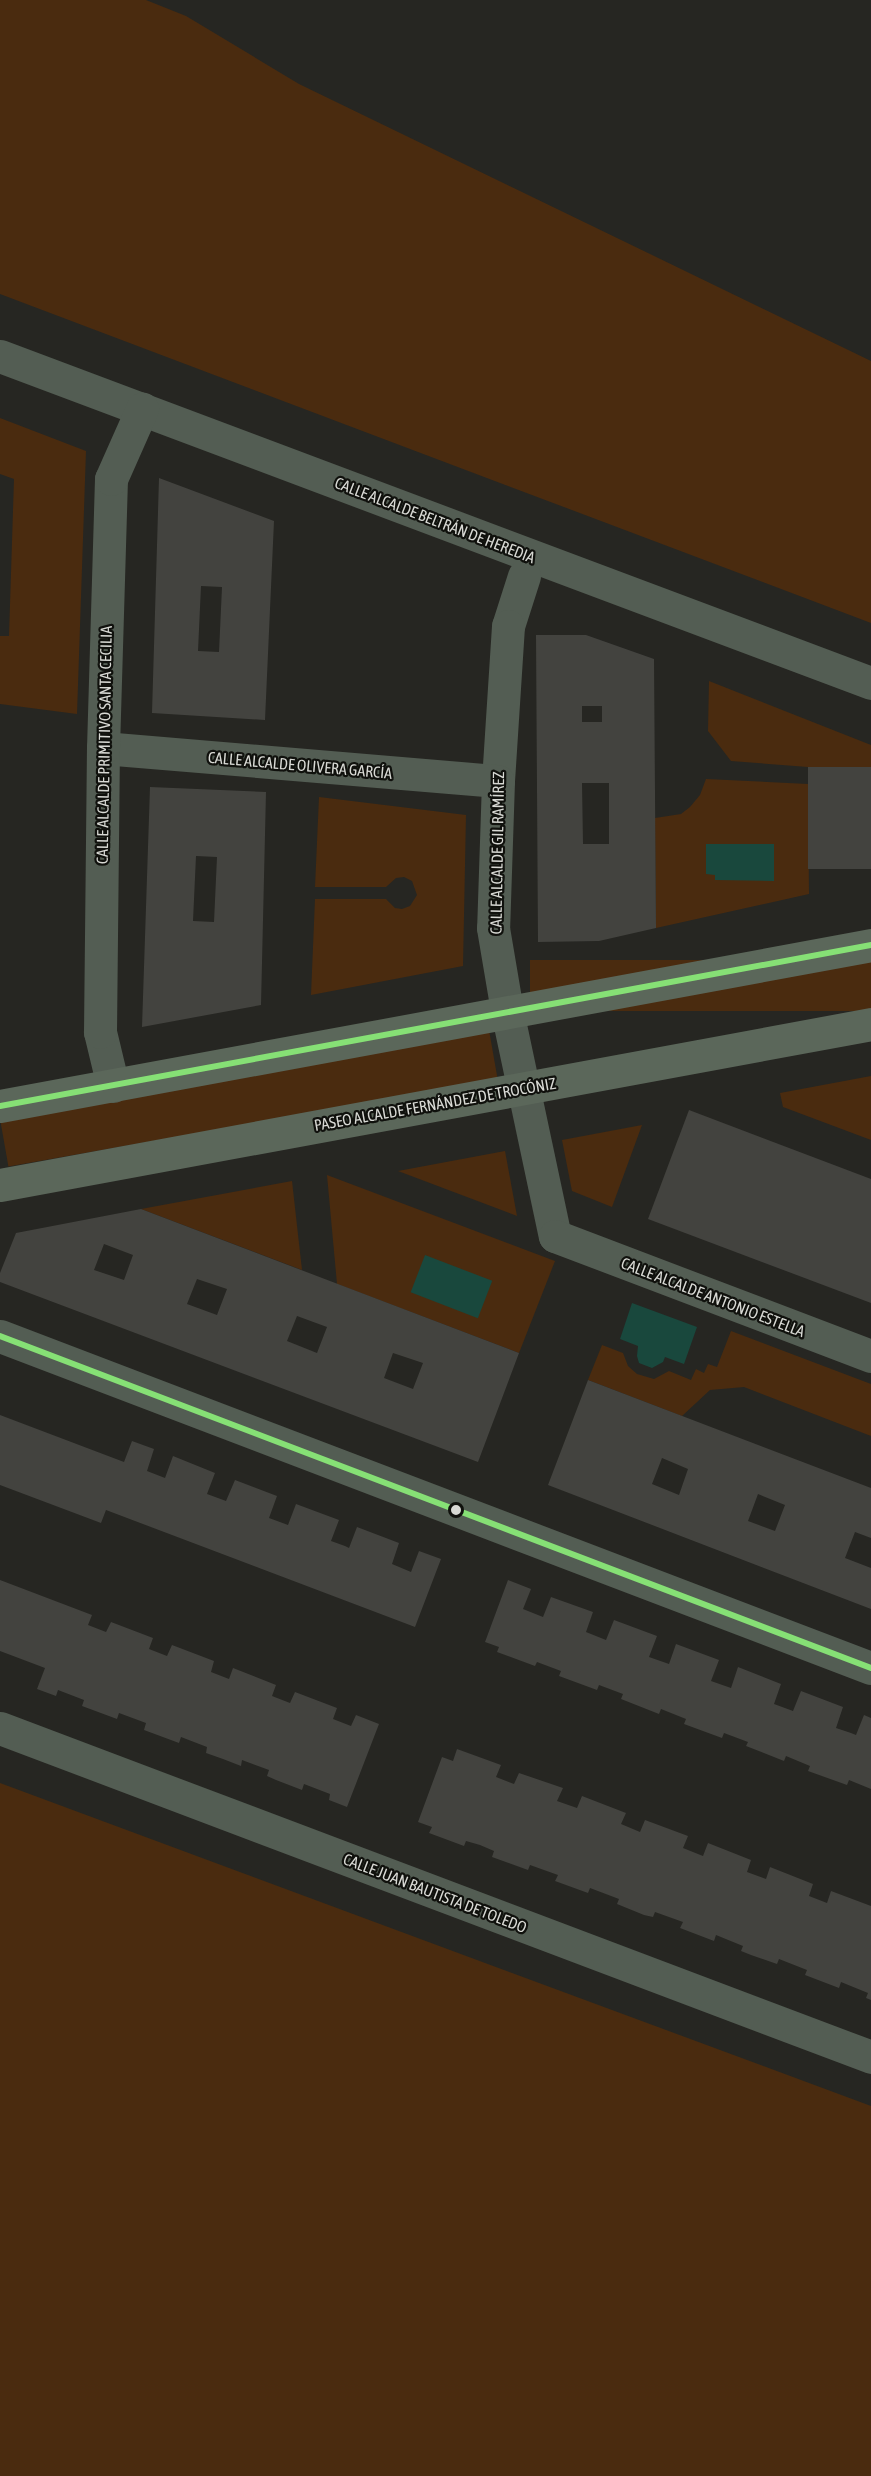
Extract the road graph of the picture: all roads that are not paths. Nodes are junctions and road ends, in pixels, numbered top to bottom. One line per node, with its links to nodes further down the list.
1 (0, 356): 2 (street, CALLE ALCALDE BELTRÁN DE HEREDIA)
2 (142, 409): 4 (street, CALLE ALCALDE BELTRÁN DE HEREDIA); 5 (street, CALLE ALCALDE PRIMITIVO SANTA CECILIA)
3 (524, 576): 6 (street, CALLE ALCALDE GIL RAMÍREZ)
4 (871, 683)
5 (103, 748): 6 (street, CALLE ALCALDE OLIVERA GARCÍA); 10 (street, CALLE ALCALDE PRIMITIVO SANTA CECILIA)
6 (498, 781): 8 (street, CALLE ALCALDE GIL RAMÍREZ)
7 (871, 945): 8 (main road)
8 (507, 1011): 10 (main road); 11 (street, CALLE ALCALDE GIL RAMÍREZ)
9 (871, 1024): 11 (main road, PASEO ALCALDE FERNÁNDEZ DE TROCÓNIZ)
10 (113, 1086): 12 (main road)
11 (525, 1088): 13 (main road, PASEO ALCALDE FERNÁNDEZ DE TROCÓNIZ); 14 (street, CALLE ALCALDE GIL RAMÍREZ)
12 (0, 1106)
13 (0, 1185)
14 (555, 1236): 16 (street, CALLE ALCALDE ANTONIO ESTELLA)
15 (0, 1336): 17 (street)
16 (871, 1356)
17 (871, 1668)
18 (0, 1728): 19 (street, CALLE JUAN BAUTISTA DE TOLEDO)
19 (871, 2057)

